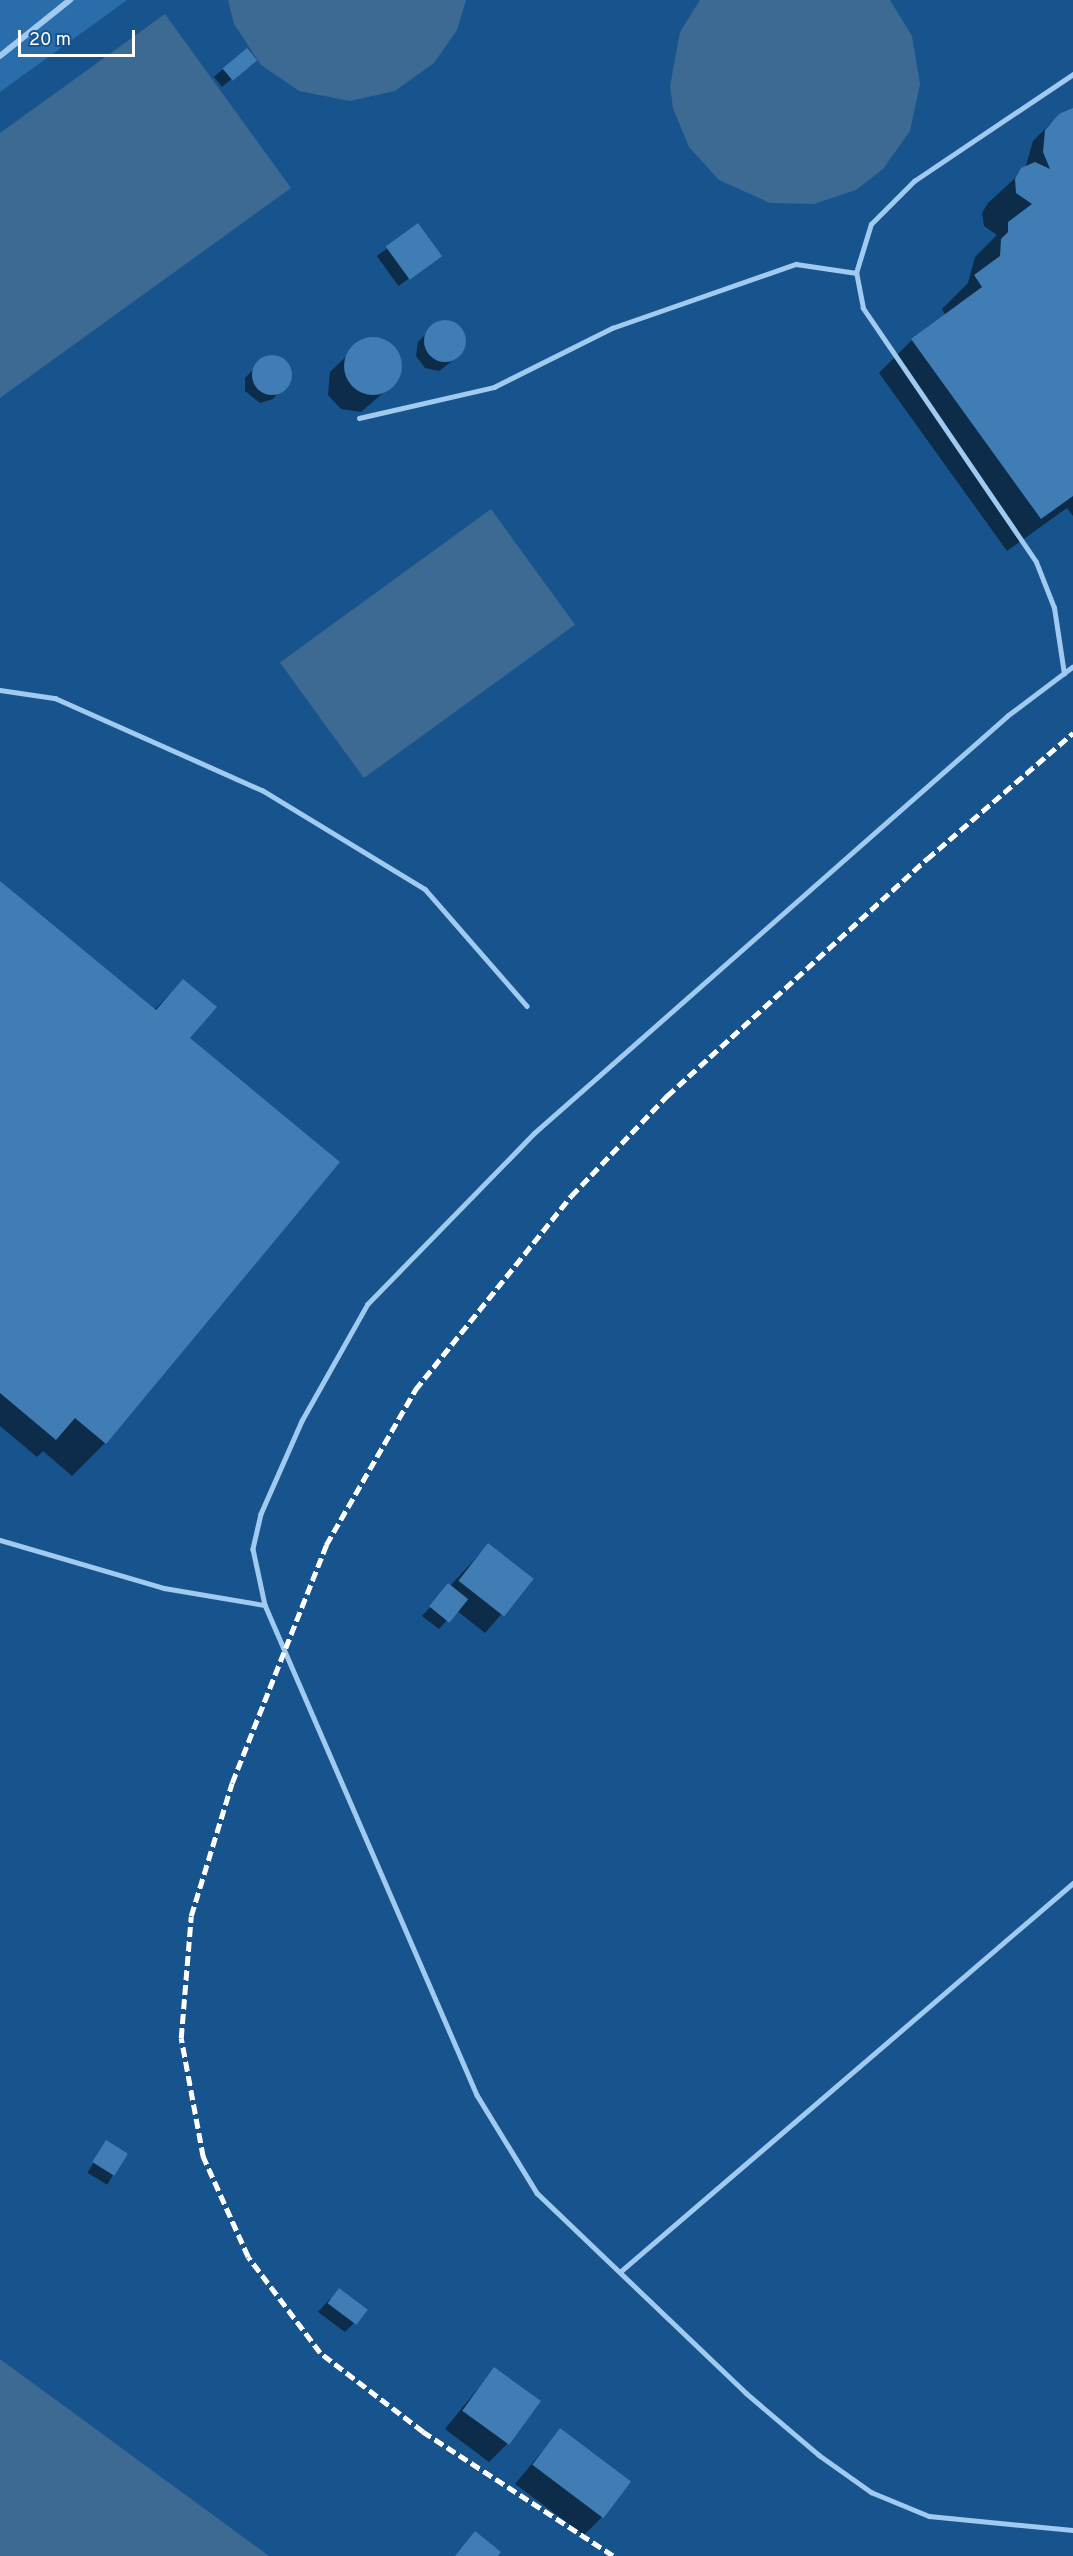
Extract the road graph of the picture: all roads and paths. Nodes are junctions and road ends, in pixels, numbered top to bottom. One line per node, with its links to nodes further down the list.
1 (70, 0): 2 (street)
2 (0, 56)
3 (1073, 74): 4 (lane)
4 (856, 273): 5 (lane); 7 (lane)
5 (359, 418)
6 (1073, 667): 7 (lane)
7 (1064, 674): 11 (lane)
8 (0, 690): 9 (lane)
9 (527, 1006)
10 (0, 1540): 11 (lane)
11 (266, 1605): 13 (lane)
12 (1073, 1883): 13 (lane)
13 (620, 2272): 14 (lane)
14 (1073, 2530)

